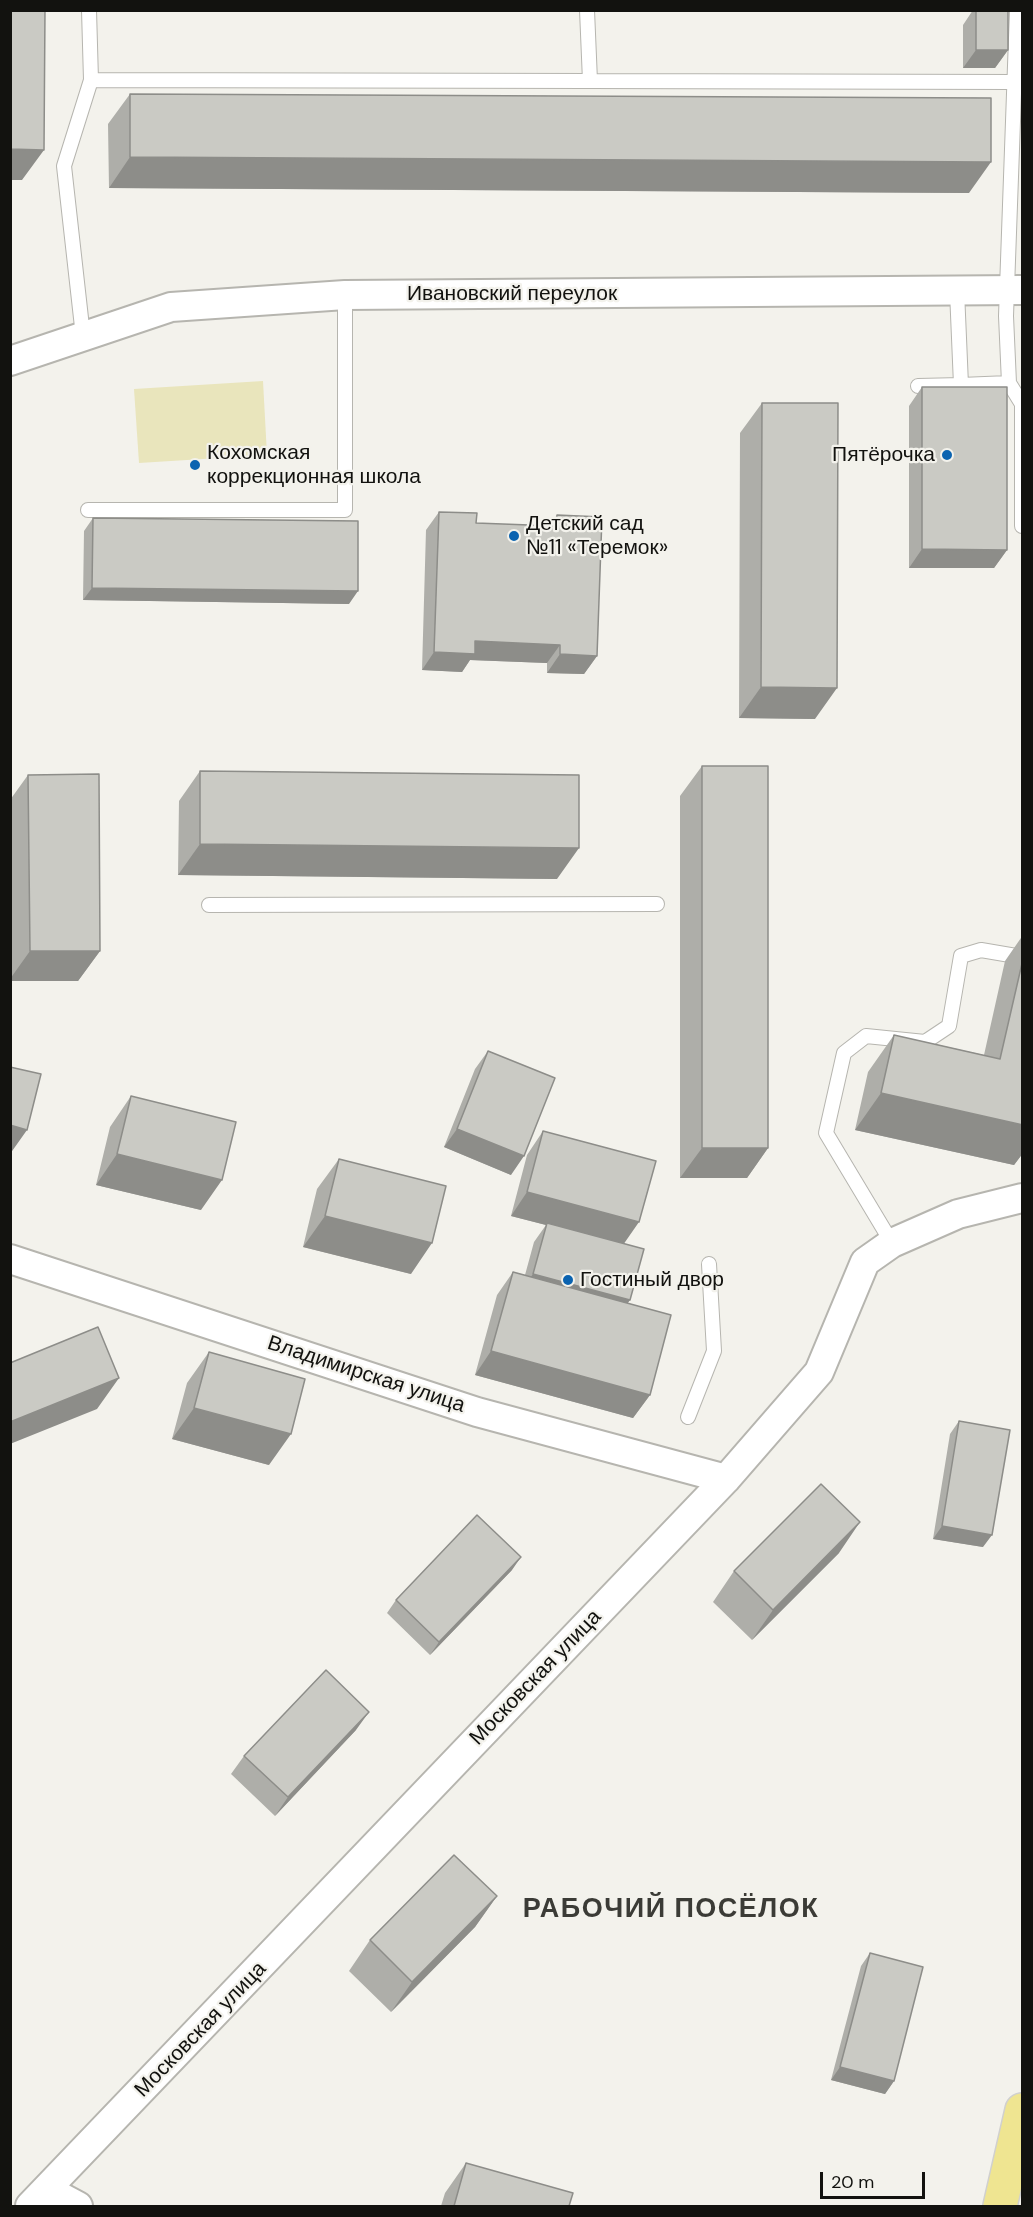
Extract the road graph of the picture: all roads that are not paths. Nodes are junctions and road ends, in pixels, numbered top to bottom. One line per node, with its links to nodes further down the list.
1 (89, 10): 4 (lane)
2 (587, 10): 5 (lane)
3 (1017, 10): 6 (lane)
4 (91, 80): 5 (lane); 10 (lane)
5 (590, 81): 6 (lane)
6 (1015, 82): 7 (lane)
7 (1015, 290): 8 (street, Ивановский переулок); 12 (lane)
8 (957, 291): 9 (street, Ивановский переулок); 13 (lane)
9 (345, 295): 10 (street, Ивановский переулок); 15 (lane)
10 (83, 336): 11 (street, Ивановский переулок)
11 (13, 355)
12 (1009, 383): 13 (lane); 16 (lane)
13 (961, 385): 14 (lane)
14 (918, 386)
15 (88, 510)
16 (1023, 526)
17 (657, 904): 18 (lane)
18 (209, 905)
19 (1023, 957): 21 (lane)
20 (1023, 1198): 21 (street, Московская улица)
21 (892, 1243): 25 (street, Московская улица)
22 (10, 1259): 25 (street, Владимирская улица)
23 (709, 1264): 24 (lane)
24 (688, 1418)
25 (726, 1479): 27 (street, Московская улица)
26 (1023, 2110): 29 (main road)
27 (39, 2198): 28 (street, Московская улица)
28 (78, 2206)
29 (1000, 2206)

